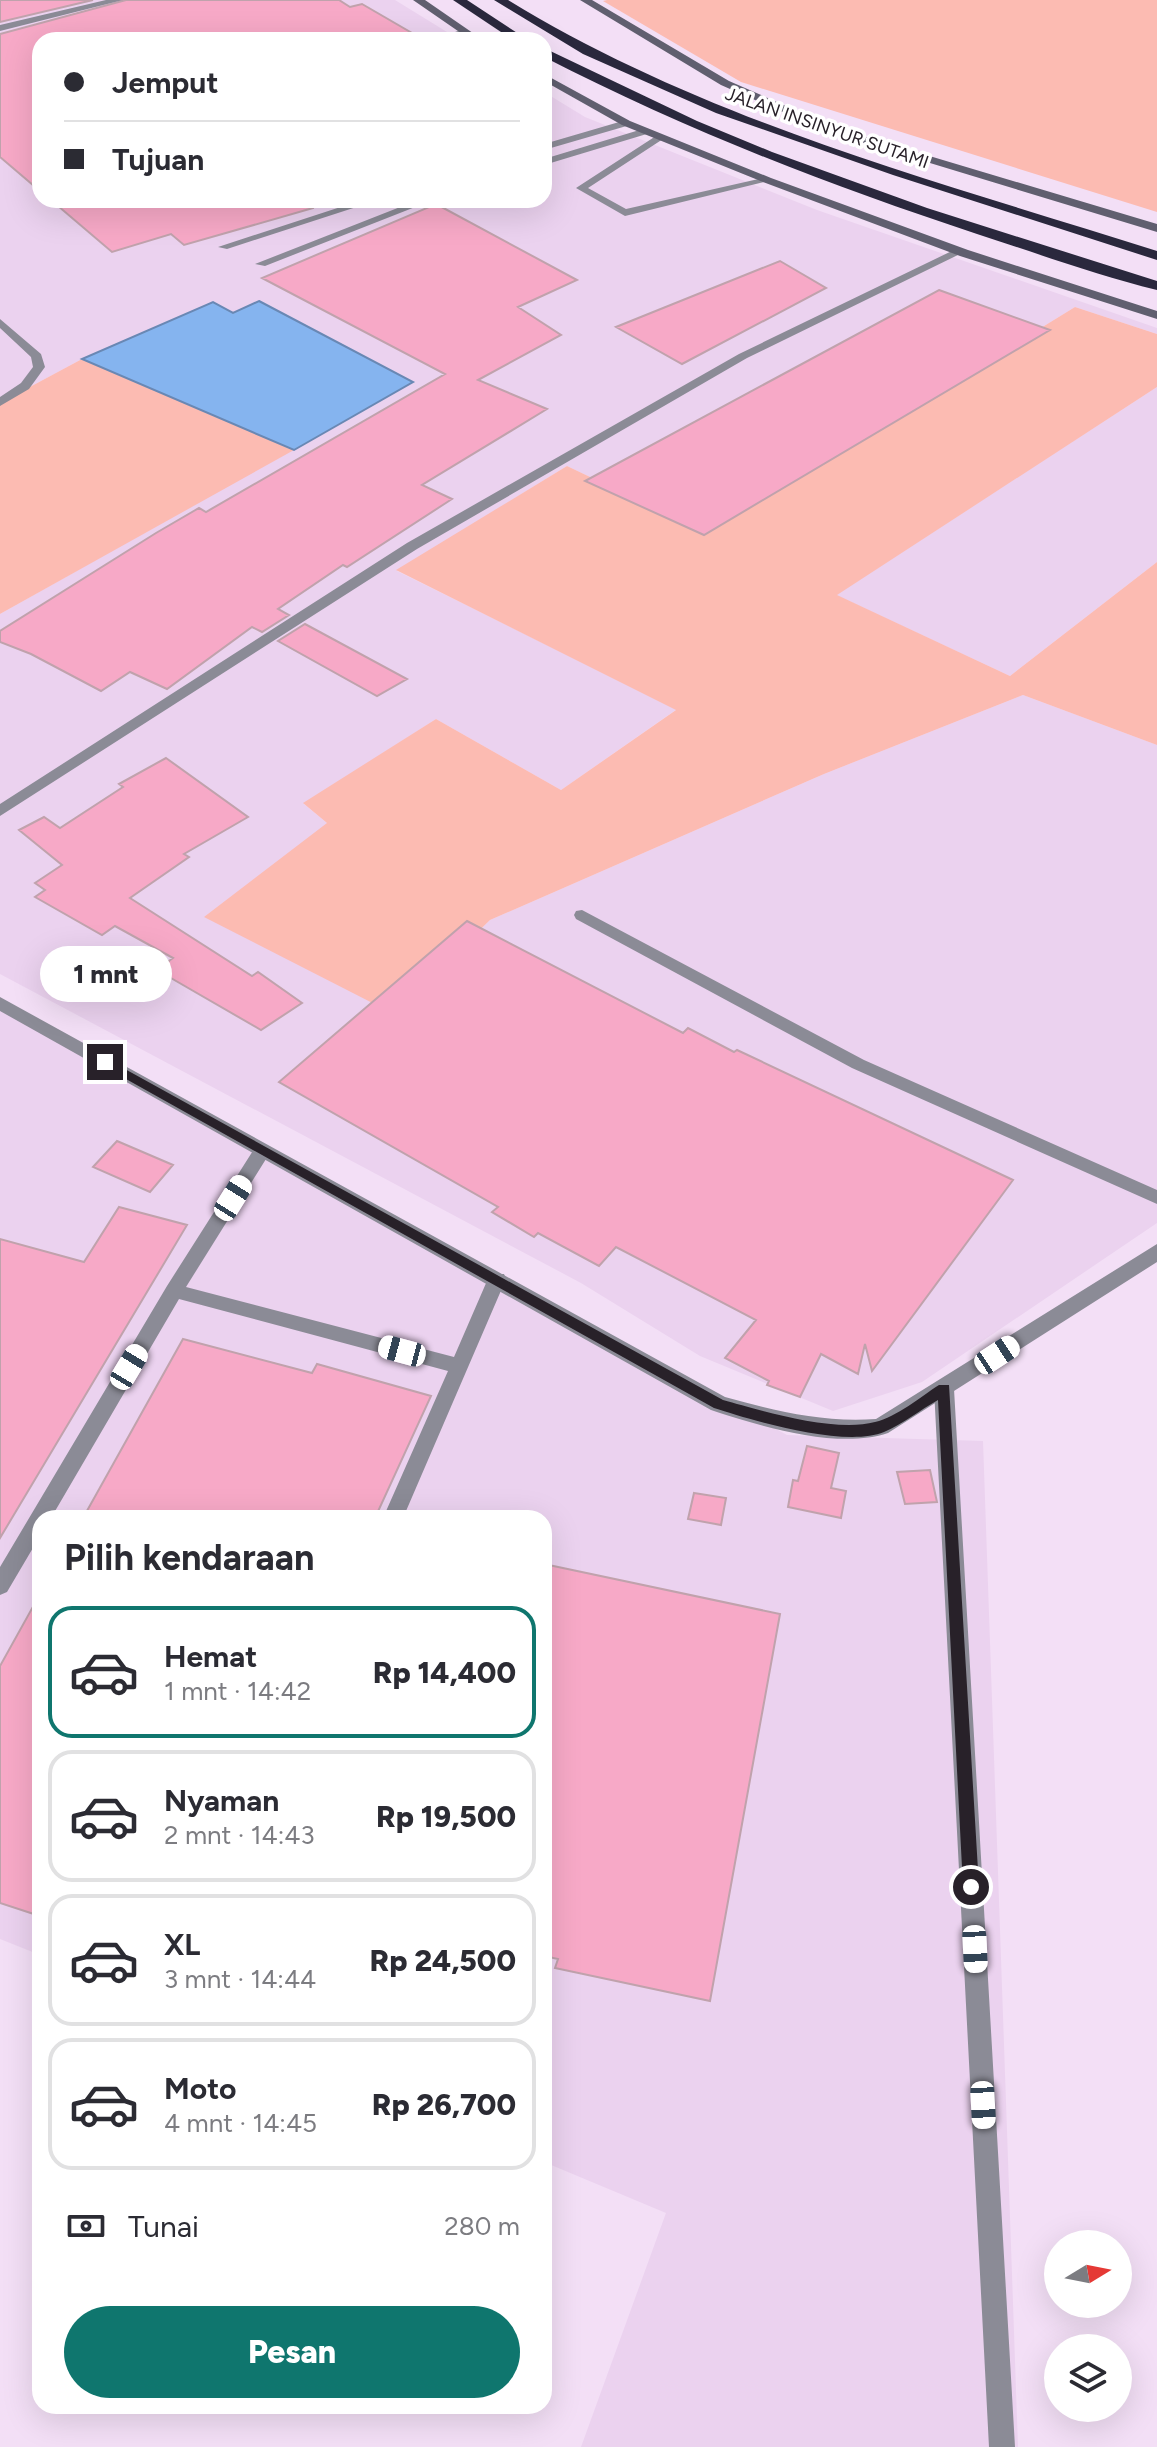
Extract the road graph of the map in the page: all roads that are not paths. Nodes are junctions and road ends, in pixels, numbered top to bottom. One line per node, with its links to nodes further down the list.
1 (118, 0): 6 (lane)
2 (418, 0): 7 (street)
3 (459, 0): 8 (highway)
4 (500, 0): 22 (highway, JALAN INSINYUR SUTAMI)
5 (585, 0): 19 (street)
6 (0, 28)
7 (464, 32)
8 (509, 32)
9 (552, 56): 24 (highway, JALAN INSINYUR SUTAMI)
10 (552, 81): 11 (street)
11 (626, 123): 12 (street); 14 (lane)
12 (646, 131): 13 (street); 15 (lane)
13 (659, 137): 16 (street); 16 (lane)
14 (552, 145)
15 (552, 160)
16 (767, 180): 21 (street)
17 (347, 208): 20 (lane)
18 (407, 208): 23 (lane)
19 (1157, 228)
20 (223, 247)
21 (958, 251): 25 (street); 28 (lane)
22 (1157, 256)
23 (261, 264)
24 (1157, 286)
25 (1157, 315)
26 (0, 322): 27 (lane)
27 (0, 402)
28 (0, 811)
29 (582, 915): 32 (lane)
30 (0, 1003): 31 (street)
31 (262, 1151): 34 (street); 35 (lane)
32 (1157, 1197)
33 (1157, 1252): 37 (street)
34 (497, 1279): 36 (lane); 37 (street)
35 (174, 1291): 36 (lane); 38 (lane)
36 (459, 1366): 39 (lane)
37 (944, 1389): 42 (lane)
38 (45, 1510)
39 (396, 1510)
40 (32, 1532): 41 (lane)
41 (0, 1586)
42 (1002, 2447)

